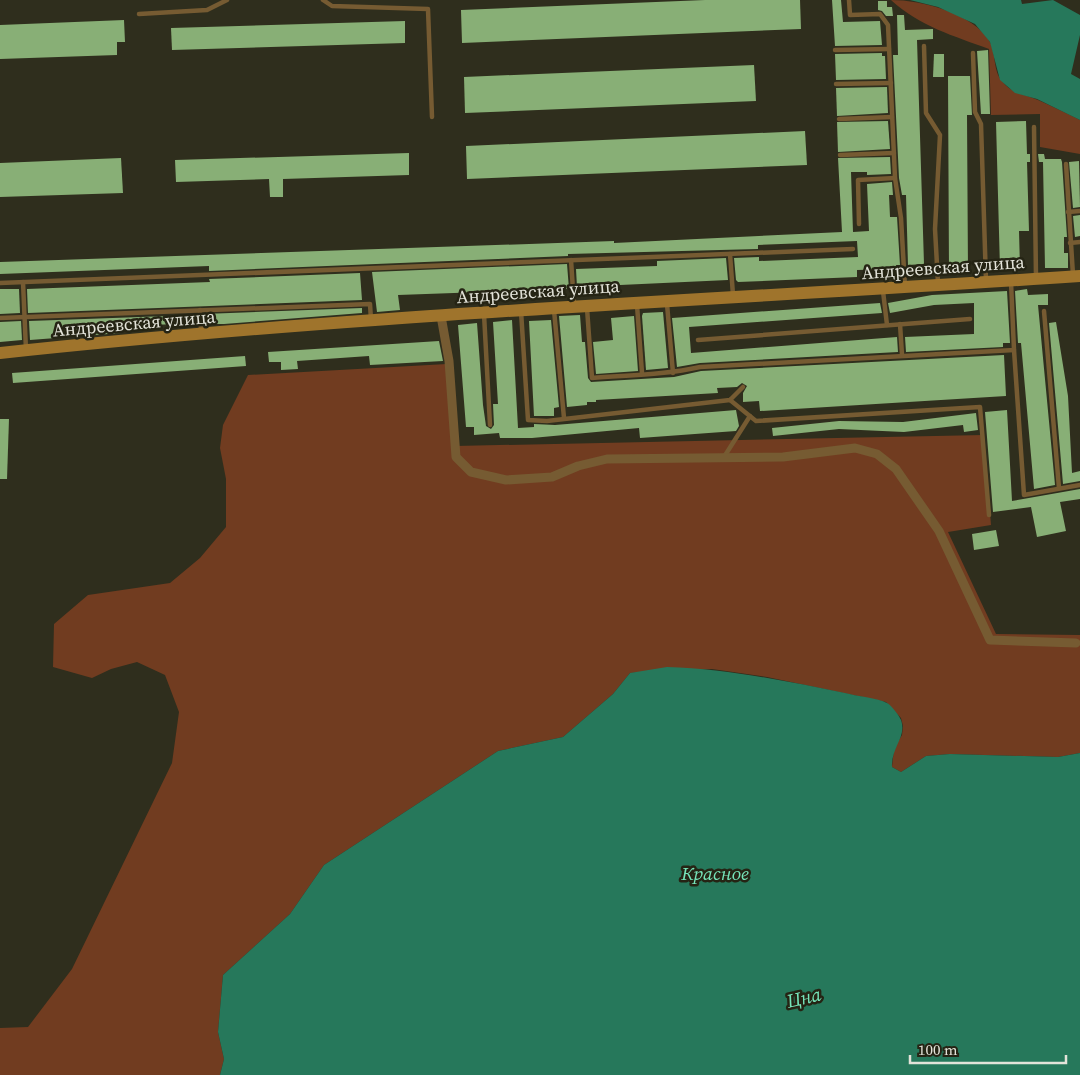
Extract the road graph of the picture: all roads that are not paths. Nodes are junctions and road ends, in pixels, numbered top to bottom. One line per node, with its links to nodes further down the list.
1 (226, 0): 4 (lane)
2 (324, 0): 11 (lane)
3 (849, 0): 6 (lane)
4 (139, 14)
5 (924, 46): 33 (lane)
6 (889, 49): 7 (lane); 9 (lane)
7 (835, 50)
8 (973, 53): 31 (lane)
9 (891, 83): 10 (lane); 12 (lane)
10 (836, 84)
11 (432, 117)
12 (892, 117): 13 (lane); 15 (lane)
13 (839, 119)
14 (1034, 127): 28 (lane)
15 (894, 153): 16 (lane); 18 (lane)
16 (840, 155)
17 (1066, 164): 20 (lane)
18 (895, 178): 21 (lane); 34 (lane)
19 (1080, 211): 20 (lane)
20 (1068, 212): 23 (lane)
21 (859, 224)
22 (1080, 242): 23 (lane)
23 (1070, 243): 27 (lane)
24 (853, 249): 25 (lane)
25 (730, 254): 26 (lane); 36 (lane)
26 (571, 260): 30 (lane); 39 (lane)
27 (1076, 276): 28 (street, Андреевская улица)
28 (1036, 279): 29 (street, Андреевская улица)
29 (1011, 281): 31 (street, Андреевская улица); 55 (lane)
30 (23, 282): 32 (lane); 46 (lane)
31 (986, 282): 33 (street, Андреевская улица)
32 (0, 283)
33 (938, 286): 34 (street, Андреевская улица)
34 (905, 288): 35 (street, Андреевская улица)
35 (883, 289): 36 (street, Андреевская улица); 51 (lane)
36 (733, 296): 37 (street, Андреевская улица)
37 (667, 300): 38 (street, Андреевская улица); 59 (lane)
38 (637, 301): 39 (street, Андреевская улица); 58 (lane)
39 (581, 305): 40 (street, Андреевская улица); 58 (lane)
40 (554, 306): 42 (street, Андреевская улица); 63 (lane)
41 (200, 310): 46 (lane); 49 (lane); 52 (lane)
42 (521, 310): 44 (street, Андреевская улица); 63 (lane)
43 (1044, 311): 67 (lane)
44 (484, 312): 45 (street, Андреевская улица); 64 (lane)
45 (441, 316): 49 (street, Андреевская улица); 65 (street)
46 (24, 317): 47 (lane); 54 (lane)
47 (0, 318)
48 (970, 319): 50 (lane)
49 (371, 321): 52 (street, Андреевская улица)
50 (900, 324): 51 (lane); 57 (lane)
51 (887, 325): 53 (lane)
52 (201, 335): 54 (street, Андреевская улица)
53 (698, 340)
54 (26, 350): 56 (street, Андреевская улица)
55 (1014, 350): 57 (lane); 67 (lane)
56 (0, 353)
57 (902, 355): 59 (lane)
58 (642, 373): 59 (lane)
59 (673, 373)
60 (743, 387): 61 (lane)
61 (730, 400): 62 (lane); 63 (lane)
62 (750, 416): 65 (lane); 68 (lane)
63 (564, 418)
64 (490, 425)
65 (724, 458): 69 (street)
66 (1080, 485): 67 (lane)
67 (1059, 488)
68 (989, 515)
69 (1076, 643)

